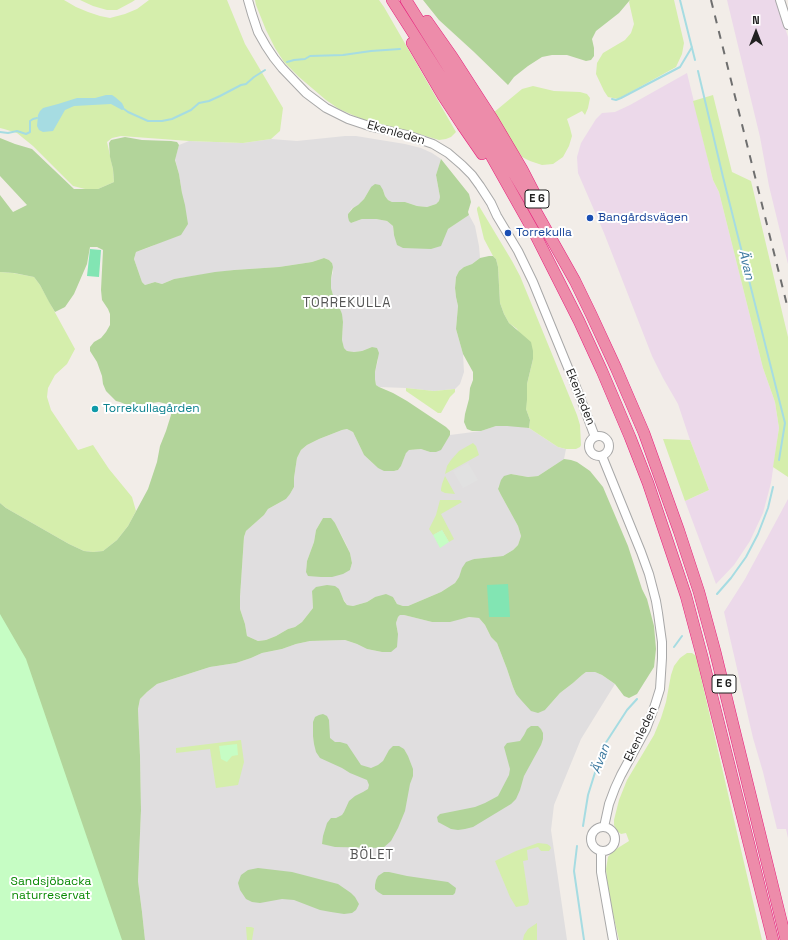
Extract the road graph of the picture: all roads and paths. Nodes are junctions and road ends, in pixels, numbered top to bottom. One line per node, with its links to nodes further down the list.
1 (248, 0): 8 (street, Ekenleden)
2 (391, 0): 13 (highway, E 6)
3 (406, 0): 7 (highway, E 6)
4 (412, 0): 7 (highway, E 6)
5 (780, 0): 6 (street)
6 (788, 25)
7 (575, 281): 14 (highway, E 6)
8 (595, 437): 9 (street, Ekenleden); 9 (street, Ekenleden)
9 (602, 456): 10 (street, Ekenleden)
10 (604, 827): 11 (street); 11 (street)
11 (601, 851): 12 (street)
12 (613, 940)
13 (773, 940)
14 (786, 940)

